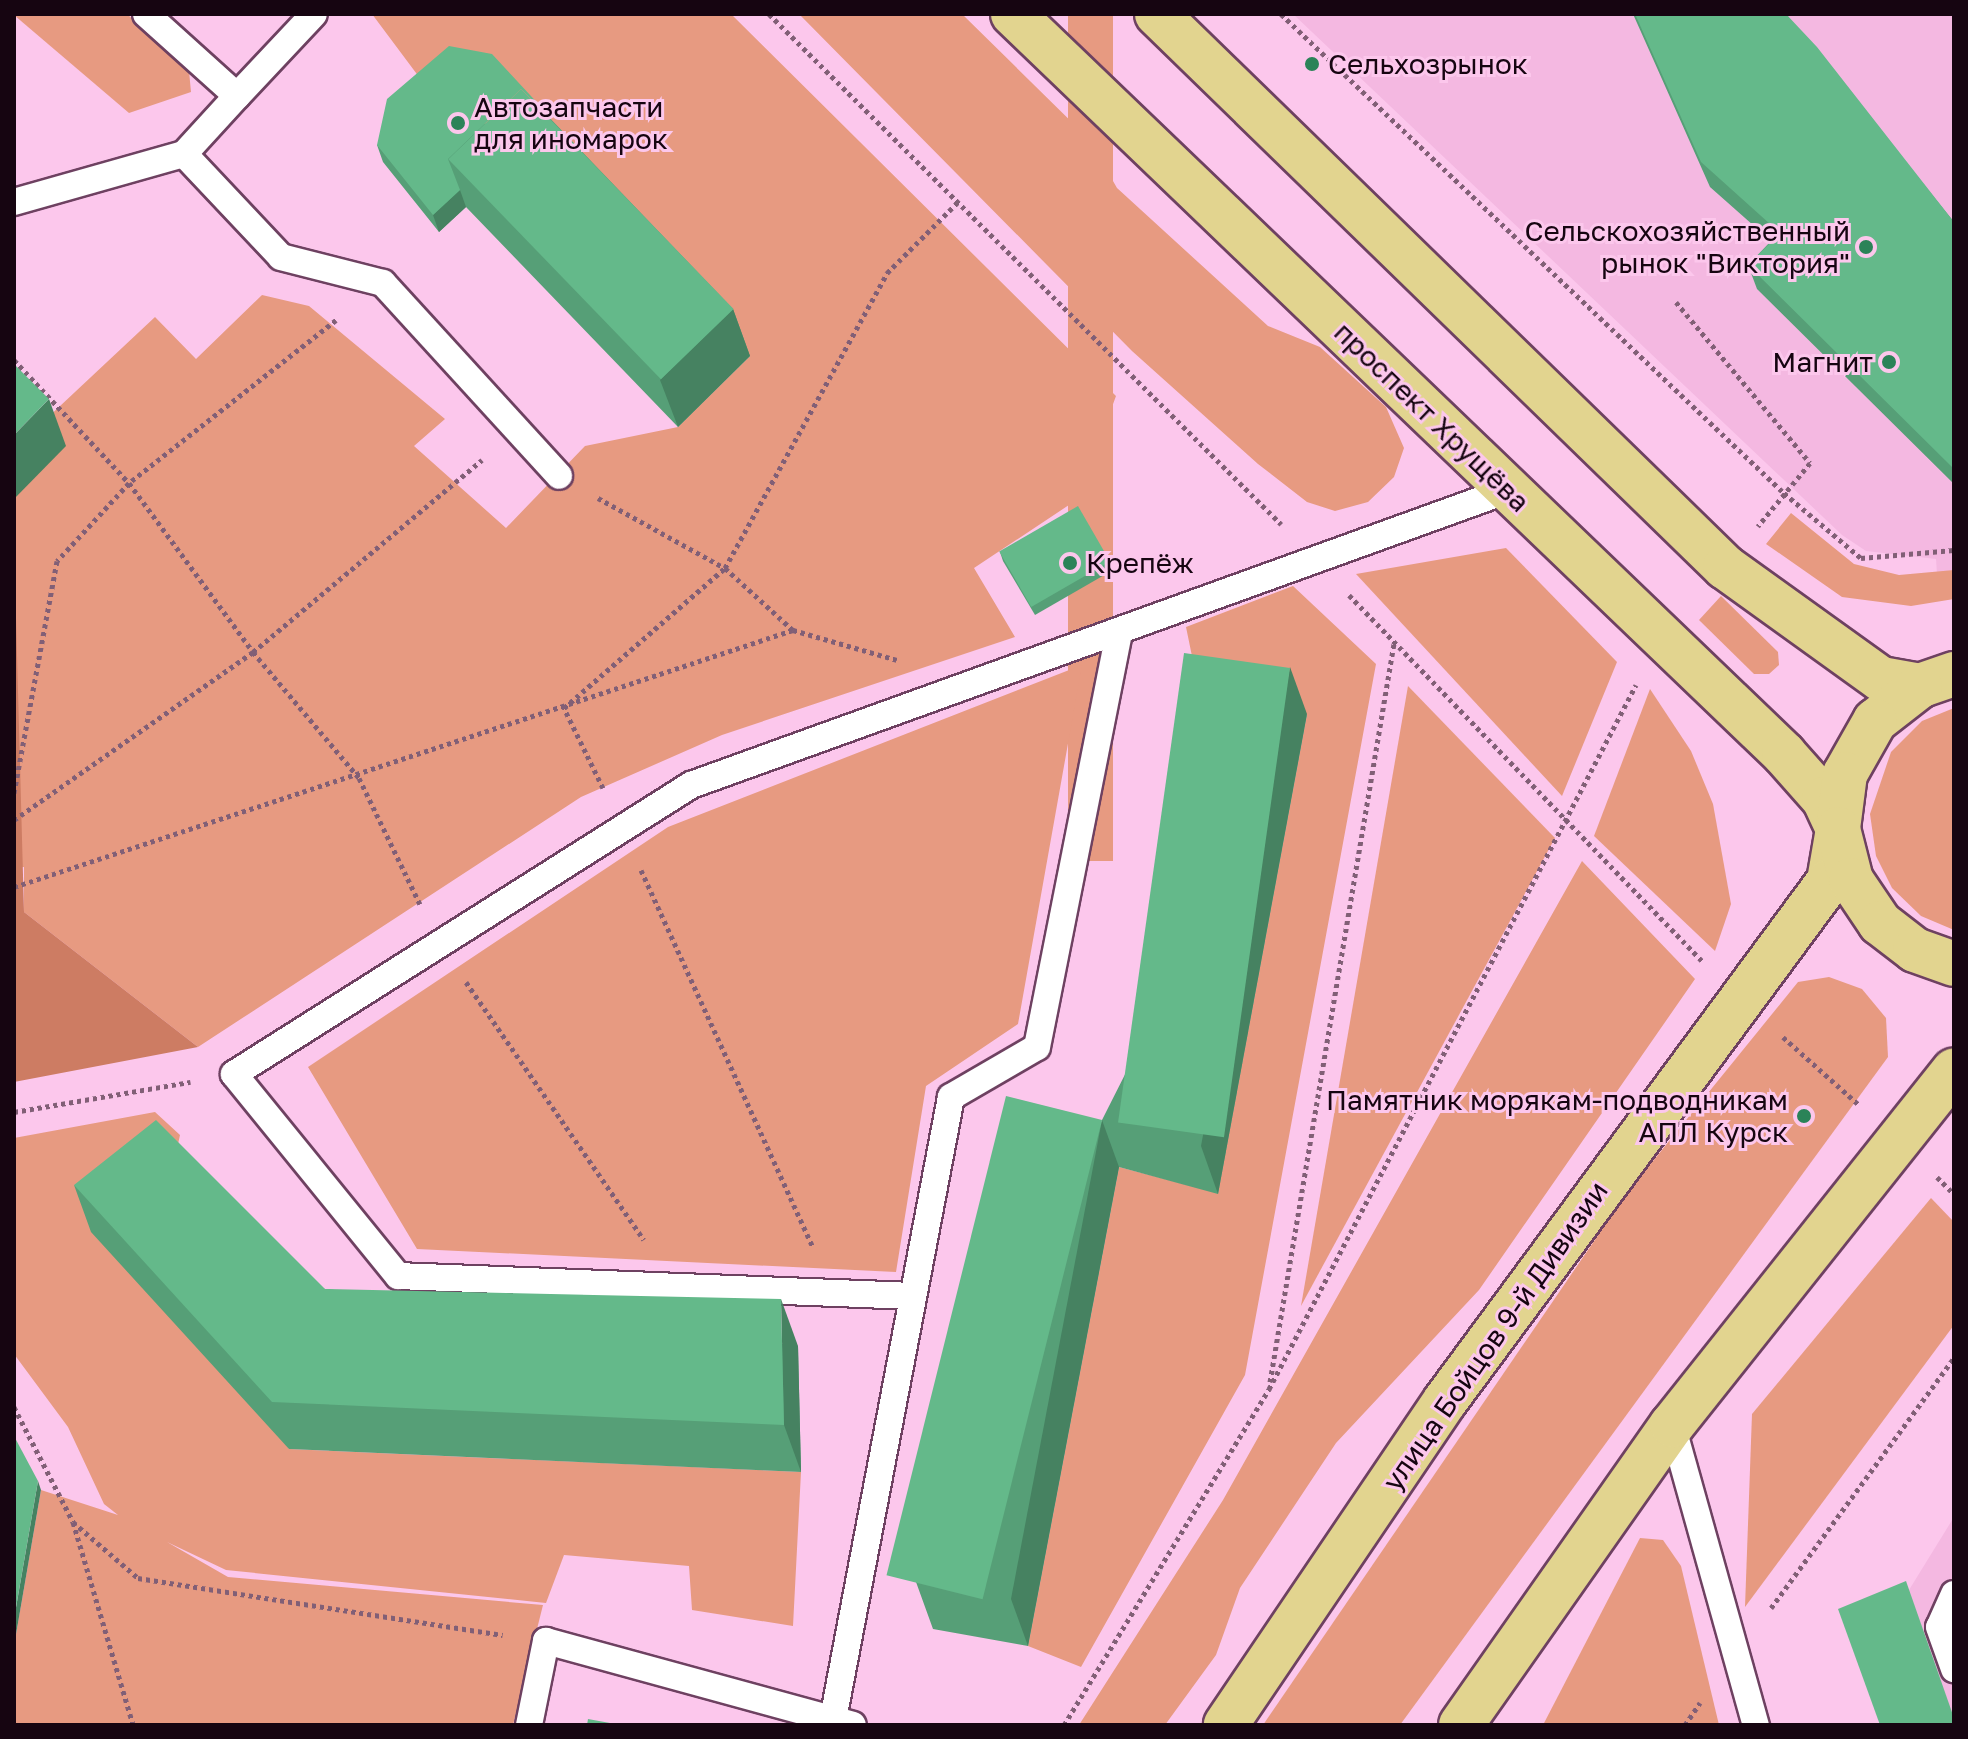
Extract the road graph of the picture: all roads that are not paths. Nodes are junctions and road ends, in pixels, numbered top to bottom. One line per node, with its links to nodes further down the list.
1 (146, 14): 5 (lane)
2 (314, 14): 5 (lane)
3 (1013, 14): 9 (main road, проспект Хрущёва)
4 (1157, 14): 11 (main road)
5 (237, 96): 6 (lane)
6 (184, 154): 7 (lane); 8 (lane)
7 (14, 202)
8 (559, 476)
9 (1508, 490): 10 (lane); 12 (main road, проспект Хрущёва)
10 (1119, 631): 15 (lane); 15 (lane)
11 (1937, 680): 12 (main road, улица Бойцов 9-й Дивизии)
12 (1838, 829): 13 (main road); 21 (main road, улица Бойцов 9-й Дивизии)
13 (1954, 964)
14 (1954, 1070): 16 (main road)
15 (913, 1296): 19 (lane)
16 (1672, 1425): 22 (main road); 23 (lane)
17 (1954, 1594): 18 (lane)
18 (1954, 1669)
19 (843, 1720): 20 (lane)
20 (529, 1725)
21 (1226, 1725)
22 (1461, 1725)
23 (1756, 1725)

